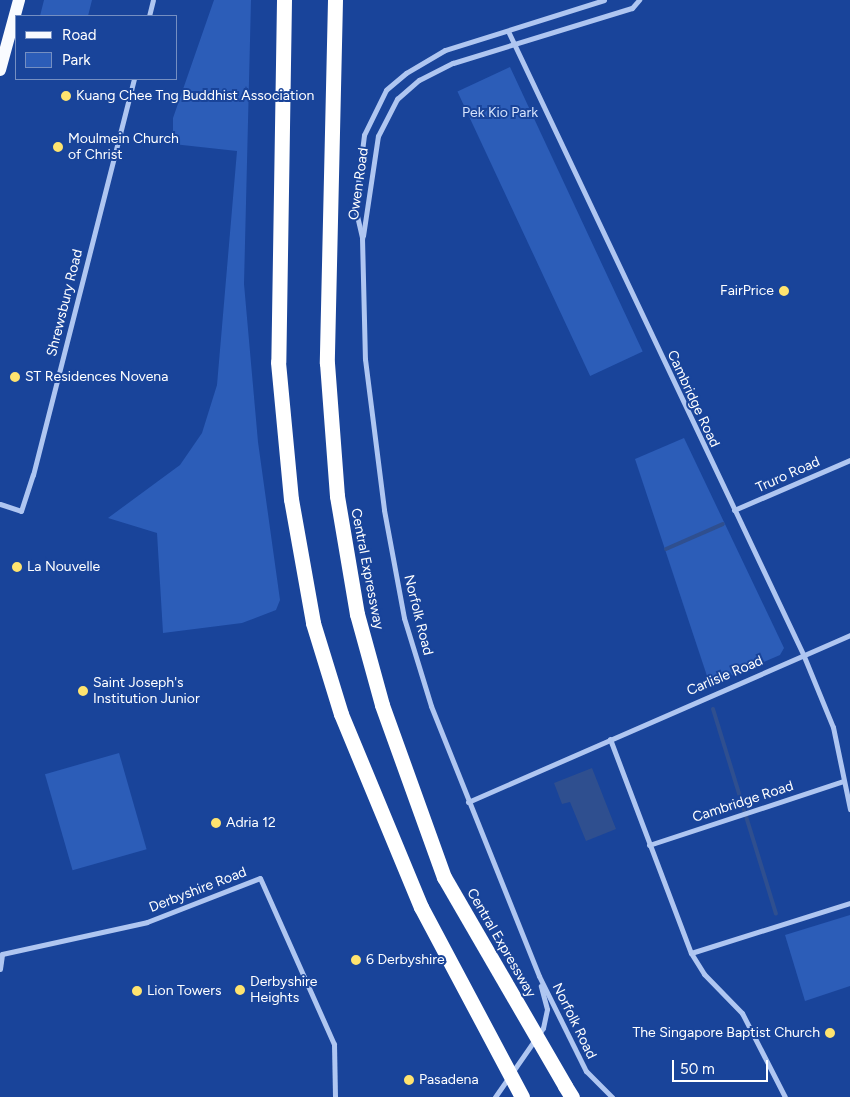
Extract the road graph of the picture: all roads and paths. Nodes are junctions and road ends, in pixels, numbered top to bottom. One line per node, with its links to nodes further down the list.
1 (19, 0): 10 (main road)
2 (153, 0): 7 (street)
3 (284, 0): 29 (highway, bridge)
4 (334, 0): 30 (highway, Central Expressway, bridge)
5 (604, 0): 8 (street, Owen Road)
6 (639, 0): 9 (street, Owen Road)
7 (149, 15)
8 (508, 31): 9 (street, Cambridge Road); 12 (street, Owen Road)
9 (514, 44): 12 (street, Owen Road); 15 (street, Cambridge Road)
10 (0, 70)
11 (134, 80): 14 (street, Shrewsbury Road)
12 (362, 238): 20 (street, Norfolk Road)
13 (850, 460): 15 (street, Truro Road)
14 (0, 504)
15 (734, 510): 17 (street, Cambridge Road)
16 (850, 635): 17 (street, Carlisle Road)
17 (803, 654): 18 (street, Carlisle Road); 19 (street, Cambridge Road)
18 (610, 739): 20 (street, Carlisle Road); 22 (street)
19 (844, 781): 21 (street, Cambridge Road); 22 (street, Cambridge Road)
20 (468, 802): 26 (street, Norfolk Road)
21 (850, 809)
22 (650, 844): 24 (street)
23 (850, 903): 24 (street)
24 (692, 953): 32 (street)
25 (0, 970): 27 (street, Derbyshire Road)
26 (539, 976): 28 (street, Norfolk Road); 31 (street, Norfolk Road)
27 (335, 1097)
28 (495, 1097)
29 (522, 1097)
30 (572, 1097)
31 (610, 1097)
32 (785, 1097)

